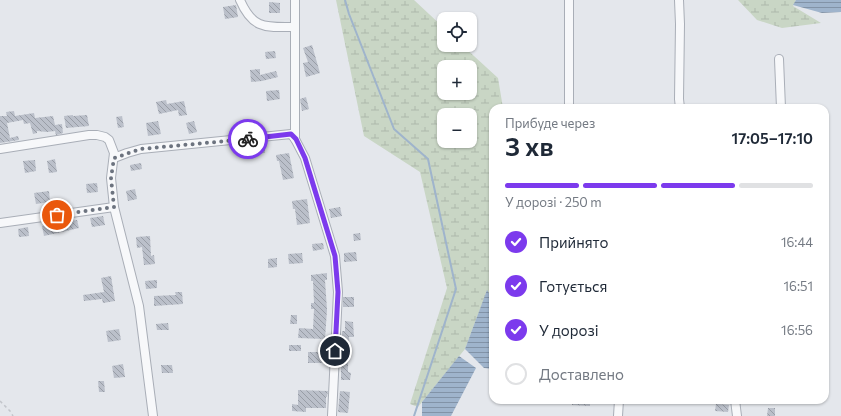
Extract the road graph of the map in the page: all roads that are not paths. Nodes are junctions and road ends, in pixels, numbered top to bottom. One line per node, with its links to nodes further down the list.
1 (240, 0): 5 (street)
2 (295, 0): 5 (street)
3 (569, 0): 7 (street)
4 (679, 0): 8 (street)
5 (295, 26): 10 (street)
6 (779, 59): 9 (street)
7 (569, 104)
8 (680, 104)
9 (781, 104)
10 (296, 139): 12 (street); 18 (street)
11 (0, 149): 12 (street)
12 (114, 158): 13 (street)
13 (114, 207): 14 (street); 17 (street)
14 (0, 223)
15 (618, 404): 19 (street)
16 (736, 404): 20 (street)
17 (153, 416)
18 (332, 416)
19 (618, 416)
20 (737, 416)

